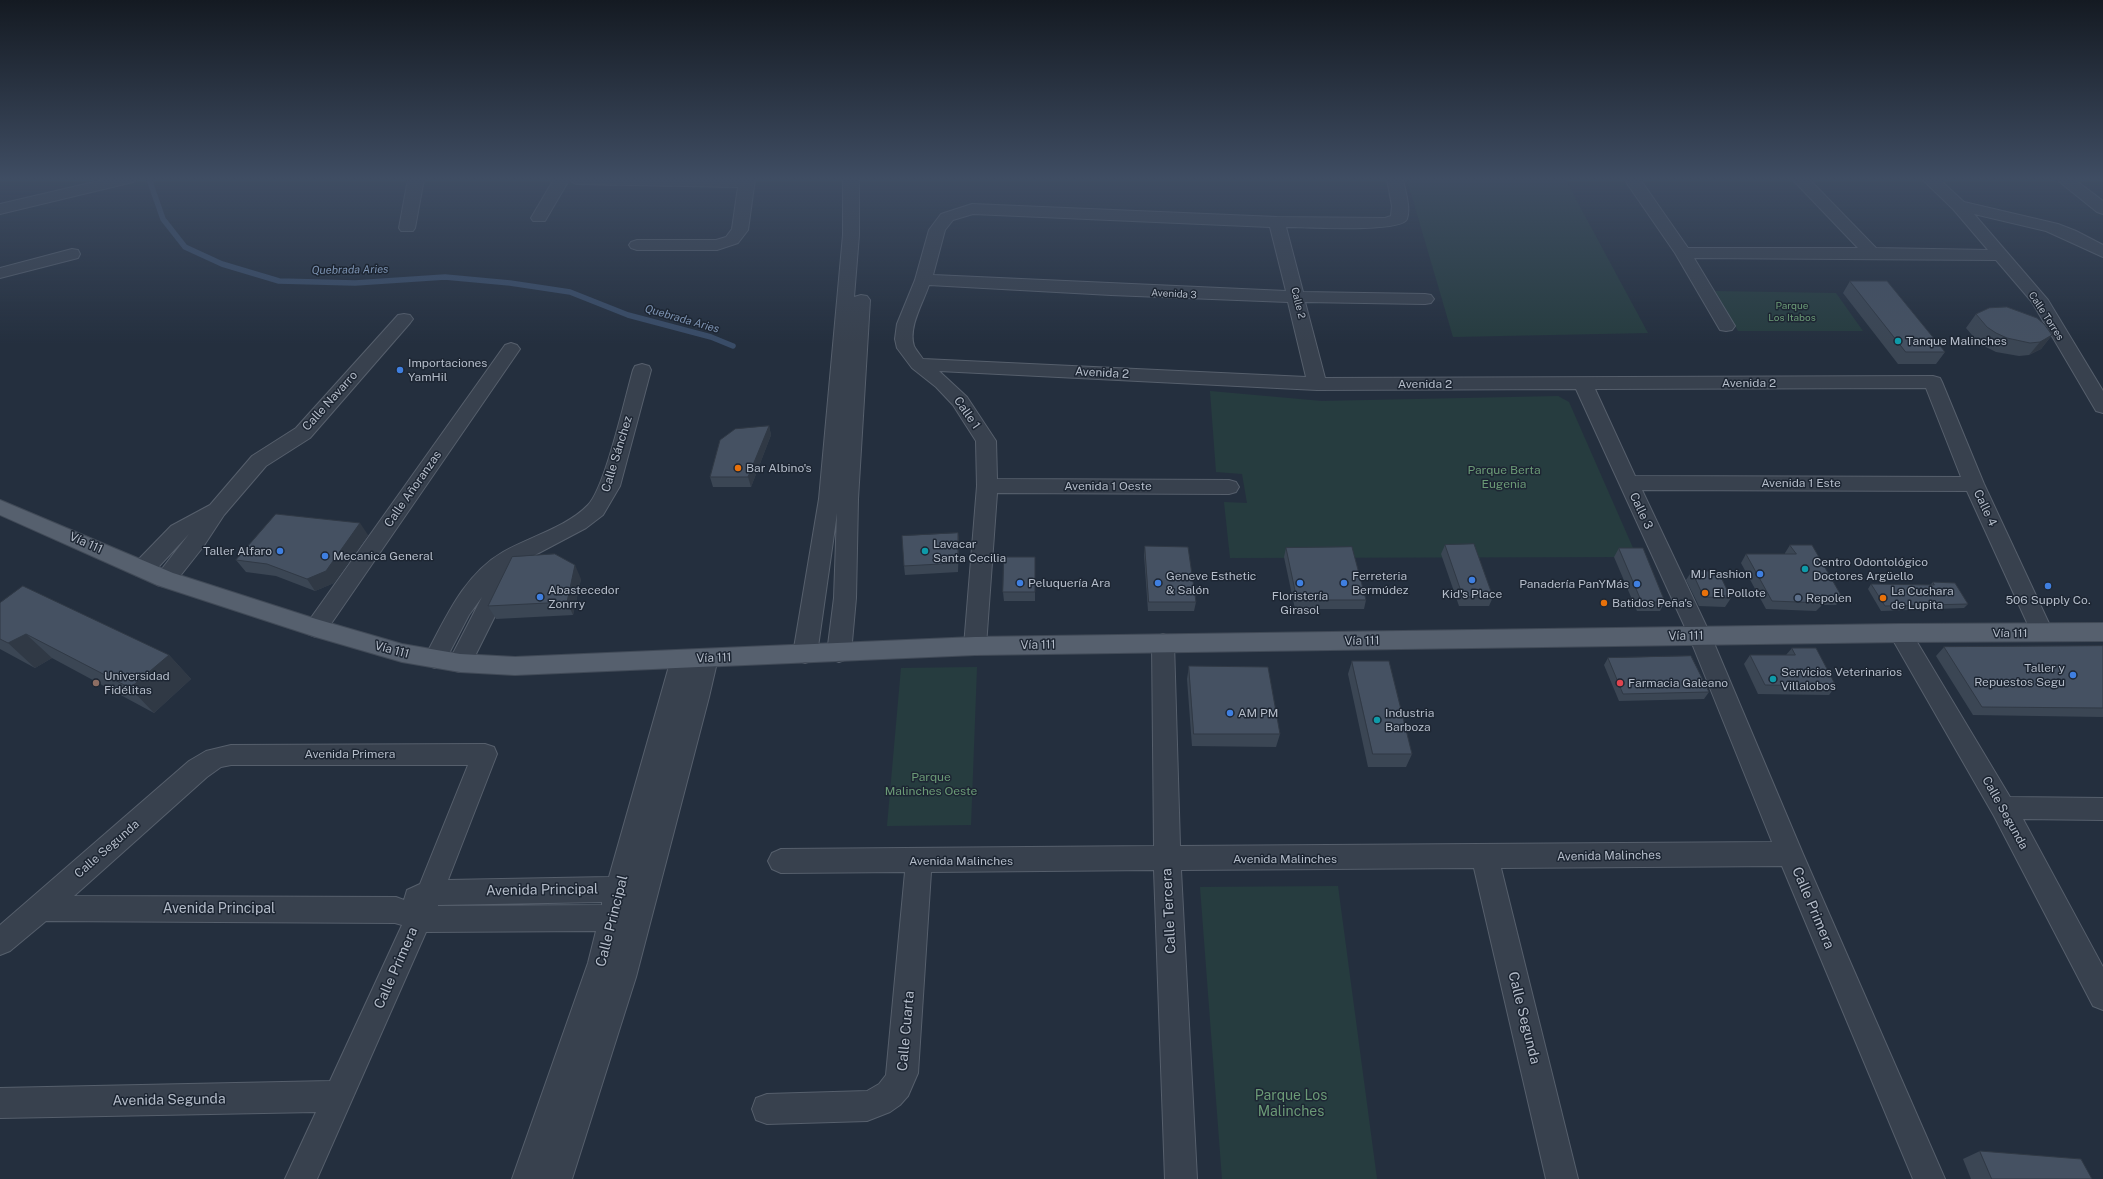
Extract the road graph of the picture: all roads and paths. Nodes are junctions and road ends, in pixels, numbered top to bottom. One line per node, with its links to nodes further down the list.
1 (737, 234): 9 (street)
2 (936, 234): 16 (street, Calle 1)
3 (1281, 234): 17 (street, Calle 2)
4 (1670, 234): 11 (street)
5 (1854, 234): 12 (street)
6 (1984, 234): 14 (street, Calle Torres)
7 (2068, 234): 10 (street)
8 (858, 235): 32 (street)
9 (637, 245)
10 (2103, 252)
11 (1683, 253): 12 (street); 20 (street)
12 (1872, 253): 14 (street)
13 (72, 254): 15 (street)
14 (2002, 255): 27 (street, Calle Torres)
15 (0, 273)
16 (923, 280): 17 (street, Avenida 3); 22 (street, Calle 1)
17 (1297, 299): 18 (street, Avenida 3); 25 (street, Calle 2)
18 (1425, 299)
19 (404, 319): 34 (street, Calle Navarro)
20 (1726, 326)
21 (511, 349): 38 (street, Calle Añoranzas)
22 (918, 364): 25 (street, Avenida 2); 30 (street, Calle 1)
23 (642, 370): 35 (street, Calle Sánchez)
24 (1933, 382): 26 (street, Avenida 2); 29 (street, Calle 4)
25 (1317, 384): 26 (street, Avenida 2)
26 (1584, 384): 28 (street, Calle 3)
27 (2103, 407)
28 (1628, 483): 29 (street, Avenida 1 Este); 42 (street, Calle 3)
29 (1974, 484): 39 (street, Calle 4)
30 (986, 486): 31 (street, Avenida 1 Oeste); 44 (street, Calle 1)
31 (1229, 487)
32 (839, 499): 45 (street); 46 (street)
33 (0, 507): 36 (main road, Vía 111)
34 (216, 510): 36 (street, Calle Navarro); 37 (street, Calle Navarro)
35 (510, 558): 48 (street, Calle Sánchez); 50 (street)
36 (143, 569): 37 (main road, Vía 111)
37 (166, 578): 38 (main road, Vía 111)
38 (316, 628): 48 (main road, Vía 111)
39 (2042, 632): 40 (main road, Vía 111); 41 (main road, Vía 111)
40 (2103, 632)
41 (1900, 633): 42 (main road, Vía 111); 53 (street, Calle Segunda)
42 (1700, 636): 43 (main road, Vía 111); 55 (street, Calle Primera)
43 (1163, 644): 44 (main road, Vía 111); 57 (street, Calle Tercera)
44 (975, 646): 45 (main road, Vía 111)
45 (839, 653): 46 (main road, Vía 111)
46 (805, 654): 47 (main road, Vía 111)
47 (706, 658): 49 (main road, Vía 111); 60 (street, Calle Principal)
48 (436, 659): 50 (main road, Vía 111)
49 (683, 659): 50 (main road, Vía 111); 60 (street, Calle Principal)
50 (460, 663)
51 (485, 754): 52 (street, Avenida Primera); 61 (street, Calle Primera)
52 (215, 758): 62 (street, Calle Segunda)
53 (2003, 808): 54 (street); 66 (street, Calle Segunda)
54 (2103, 809)
55 (1790, 854): 56 (street, Avenida Malinches); 75 (street, Calle Primera)
56 (1485, 857): 57 (street, Avenida Malinches); 74 (street, Calle Segunda)
57 (1167, 860): 59 (street, Avenida Malinches); 73 (street, Calle Tercera)
58 (781, 861): 59 (street, Avenida Malinches)
59 (919, 861): 69 (street, Calle Cuarta)
60 (632, 889): 61 (street, Avenida Principal); 64 (street, Calle Principal)
61 (430, 893): 63 (street, Calle Primera)
62 (41, 908): 63 (street, Avenida Principal); 65 (street, Calle Segunda)
63 (407, 915): 64 (street, Avenida Principal); 67 (street, Calle Primera)
64 (624, 918): 71 (street, Calle Principal); 72 (street, Calle Principal)
65 (0, 942)
66 (2103, 996)
67 (339, 1096): 68 (street, Avenida Segunda); 70 (street, Calle Primera)
68 (0, 1103)
69 (767, 1109)
70 (301, 1179)
71 (528, 1179)
72 (556, 1179)
73 (1181, 1179)
74 (1562, 1179)
75 (1929, 1179)

